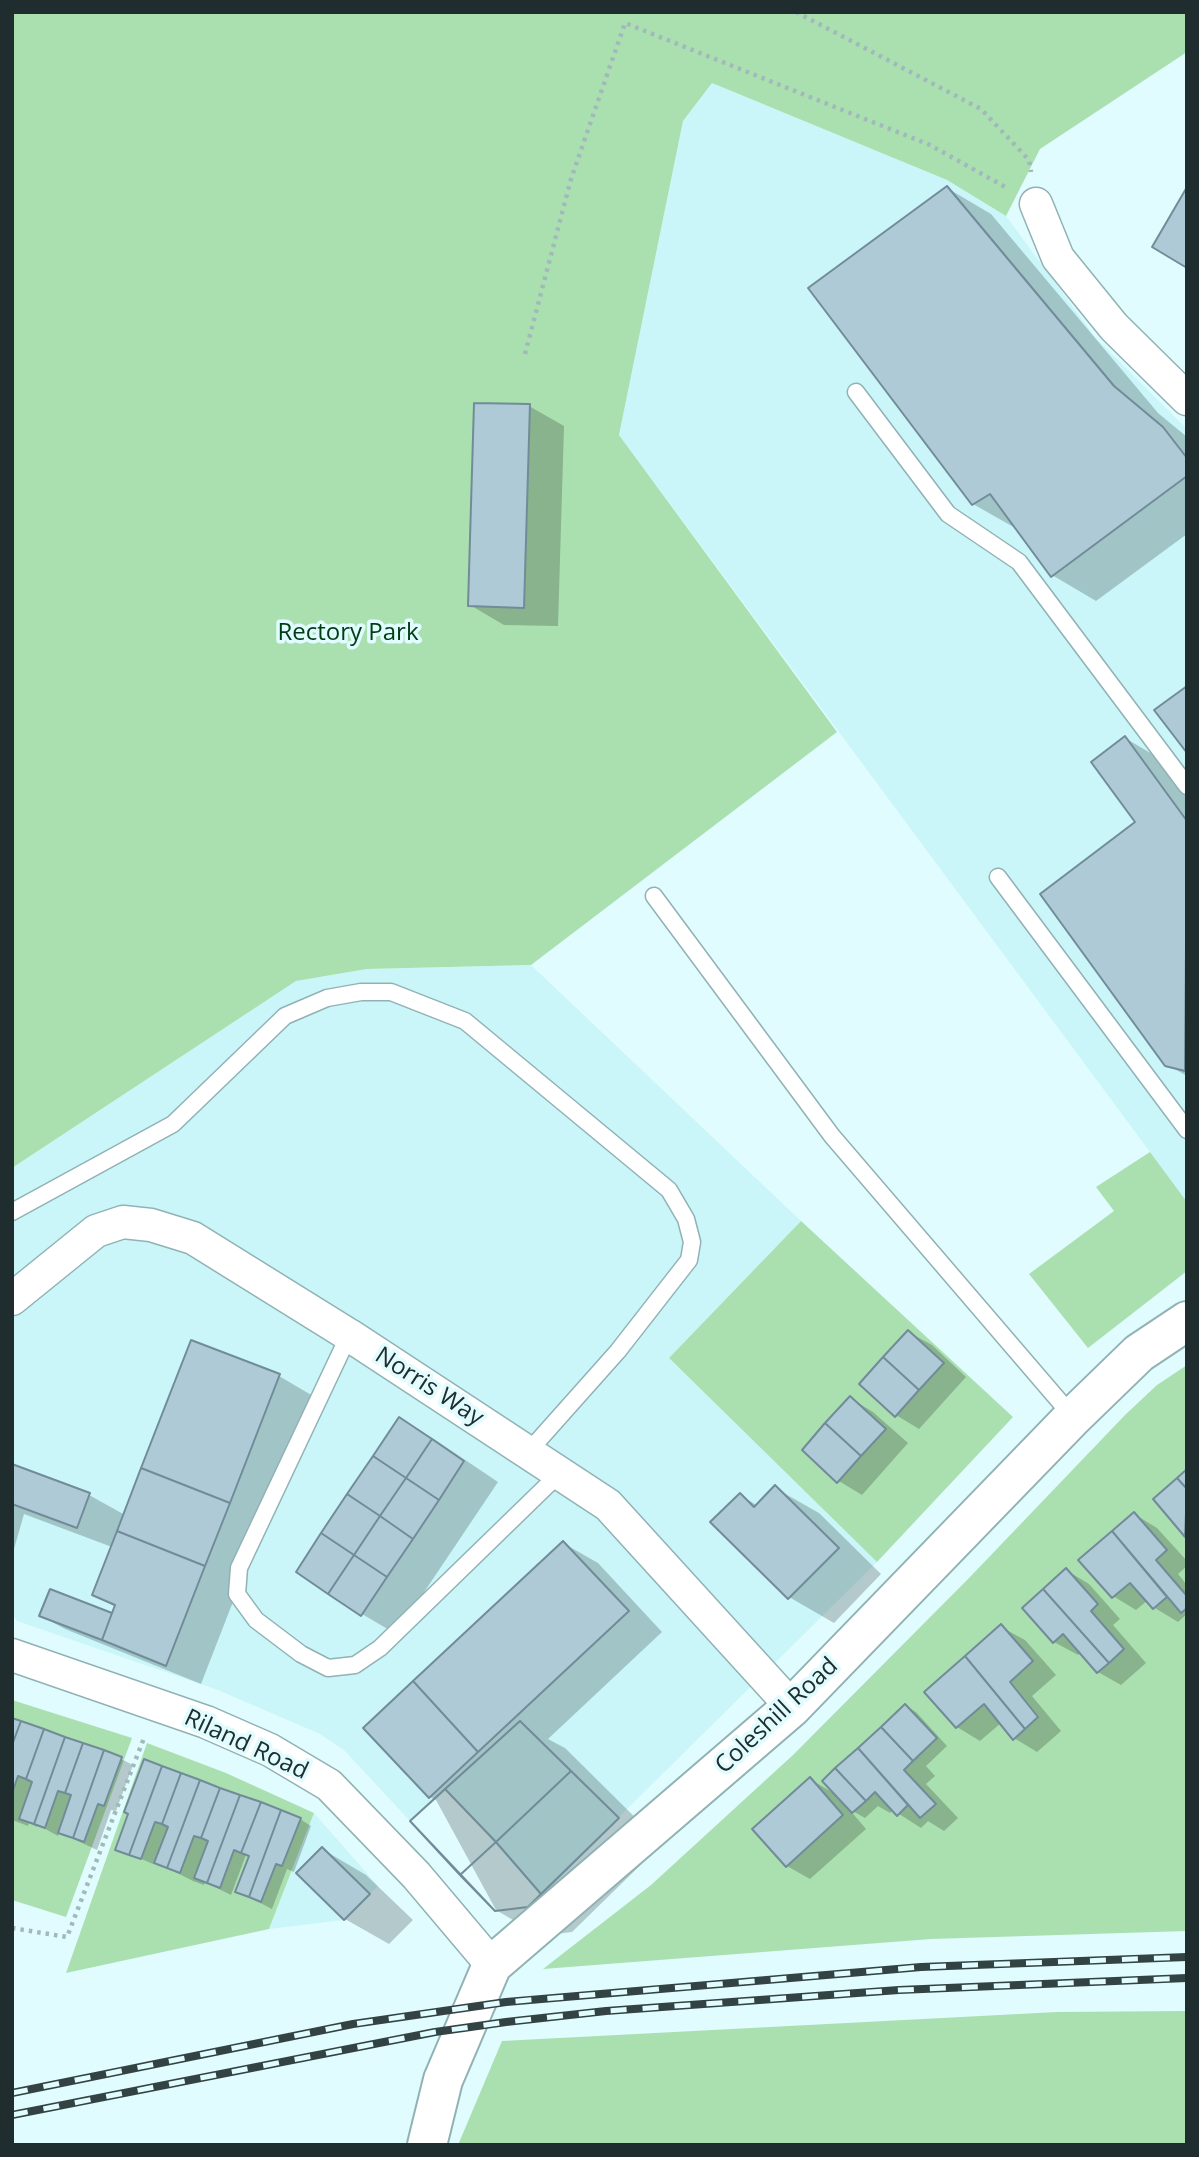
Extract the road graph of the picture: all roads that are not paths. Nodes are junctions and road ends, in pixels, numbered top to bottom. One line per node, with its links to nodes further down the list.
1 (1035, 204): 3 (street)
2 (856, 393): 4 (lane)
3 (1187, 399)
4 (1187, 786)
5 (998, 877): 7 (lane)
6 (654, 896): 12 (lane)
7 (1187, 1130)
8 (12, 1212): 13 (lane)
9 (12, 1299): 11 (street, Norris Way)
10 (1187, 1321): 12 (street, Coleshill Road)
11 (349, 1335): 13 (street, Norris Way); 14 (lane)
12 (1073, 1417): 16 (street, Coleshill Road)
13 (529, 1451): 14 (street, Norris Way)
14 (561, 1472): 16 (street, Norris Way)
15 (12, 1655): 17 (street, Riland Road)
16 (792, 1707): 17 (street, Coleshill Road)
17 (492, 1965): 18 (street, Coleshill Road)
18 (427, 2145)

